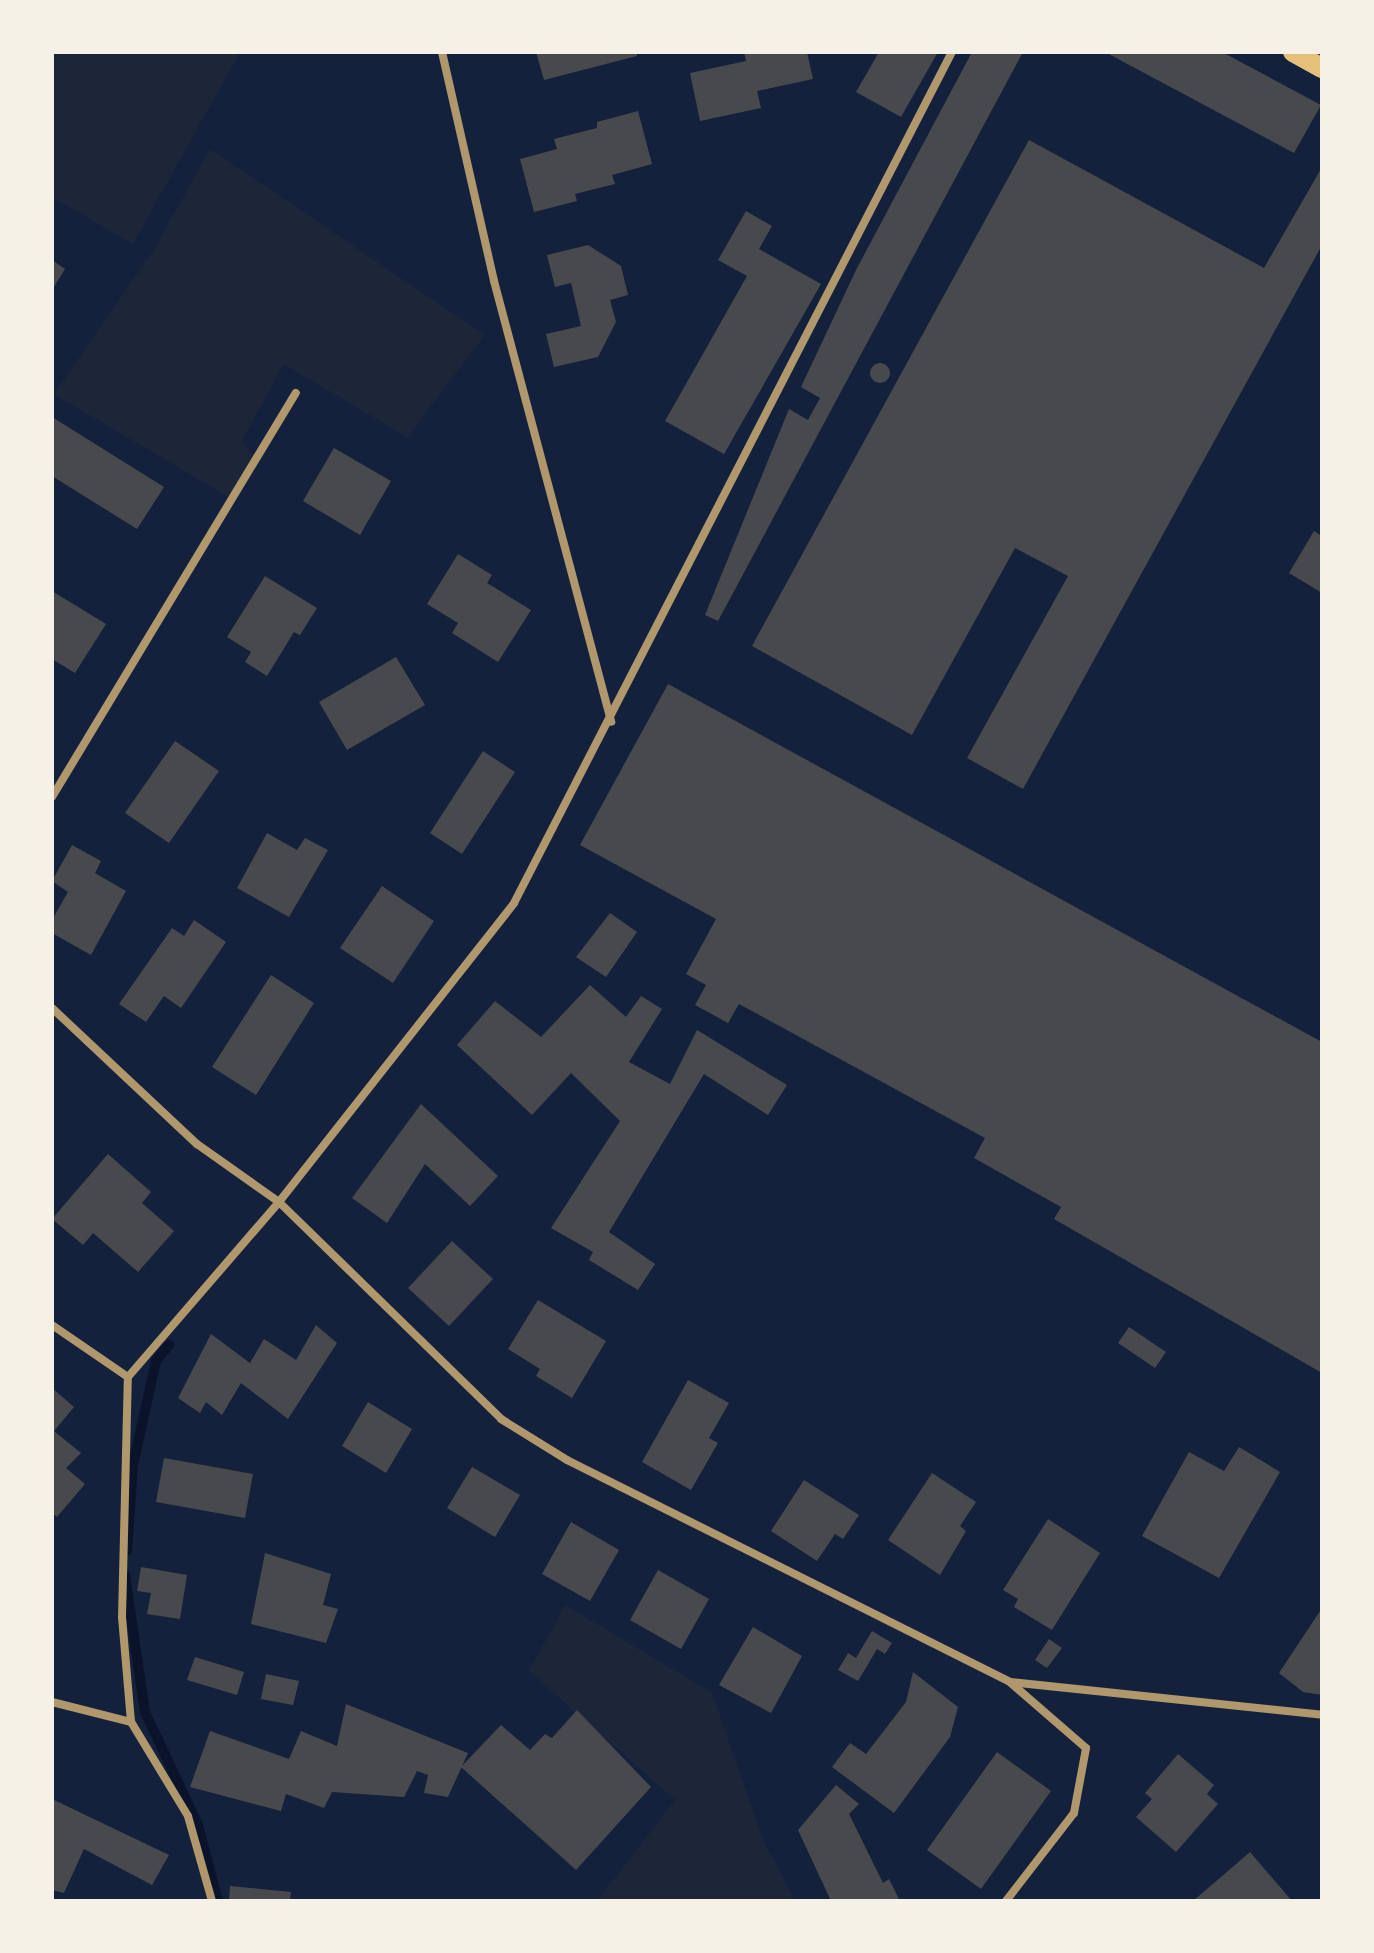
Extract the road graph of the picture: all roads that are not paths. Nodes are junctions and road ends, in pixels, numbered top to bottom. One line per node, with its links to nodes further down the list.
1 (442, 52): 6 (street)
2 (952, 52): 6 (street)
3 (1293, 52): 4 (main road)
4 (1322, 68)
5 (296, 393): 7 (street)
6 (611, 722): 9 (street)
7 (52, 797)
8 (52, 1008): 9 (street)
9 (279, 1202): 11 (street); 12 (street)
10 (52, 1325): 11 (street)
11 (128, 1377): 15 (street)
12 (1010, 1682): 14 (street); 17 (street)
13 (52, 1702): 15 (street)
14 (1322, 1715)
15 (131, 1722): 16 (street)
16 (212, 1901)
17 (1006, 1901)

